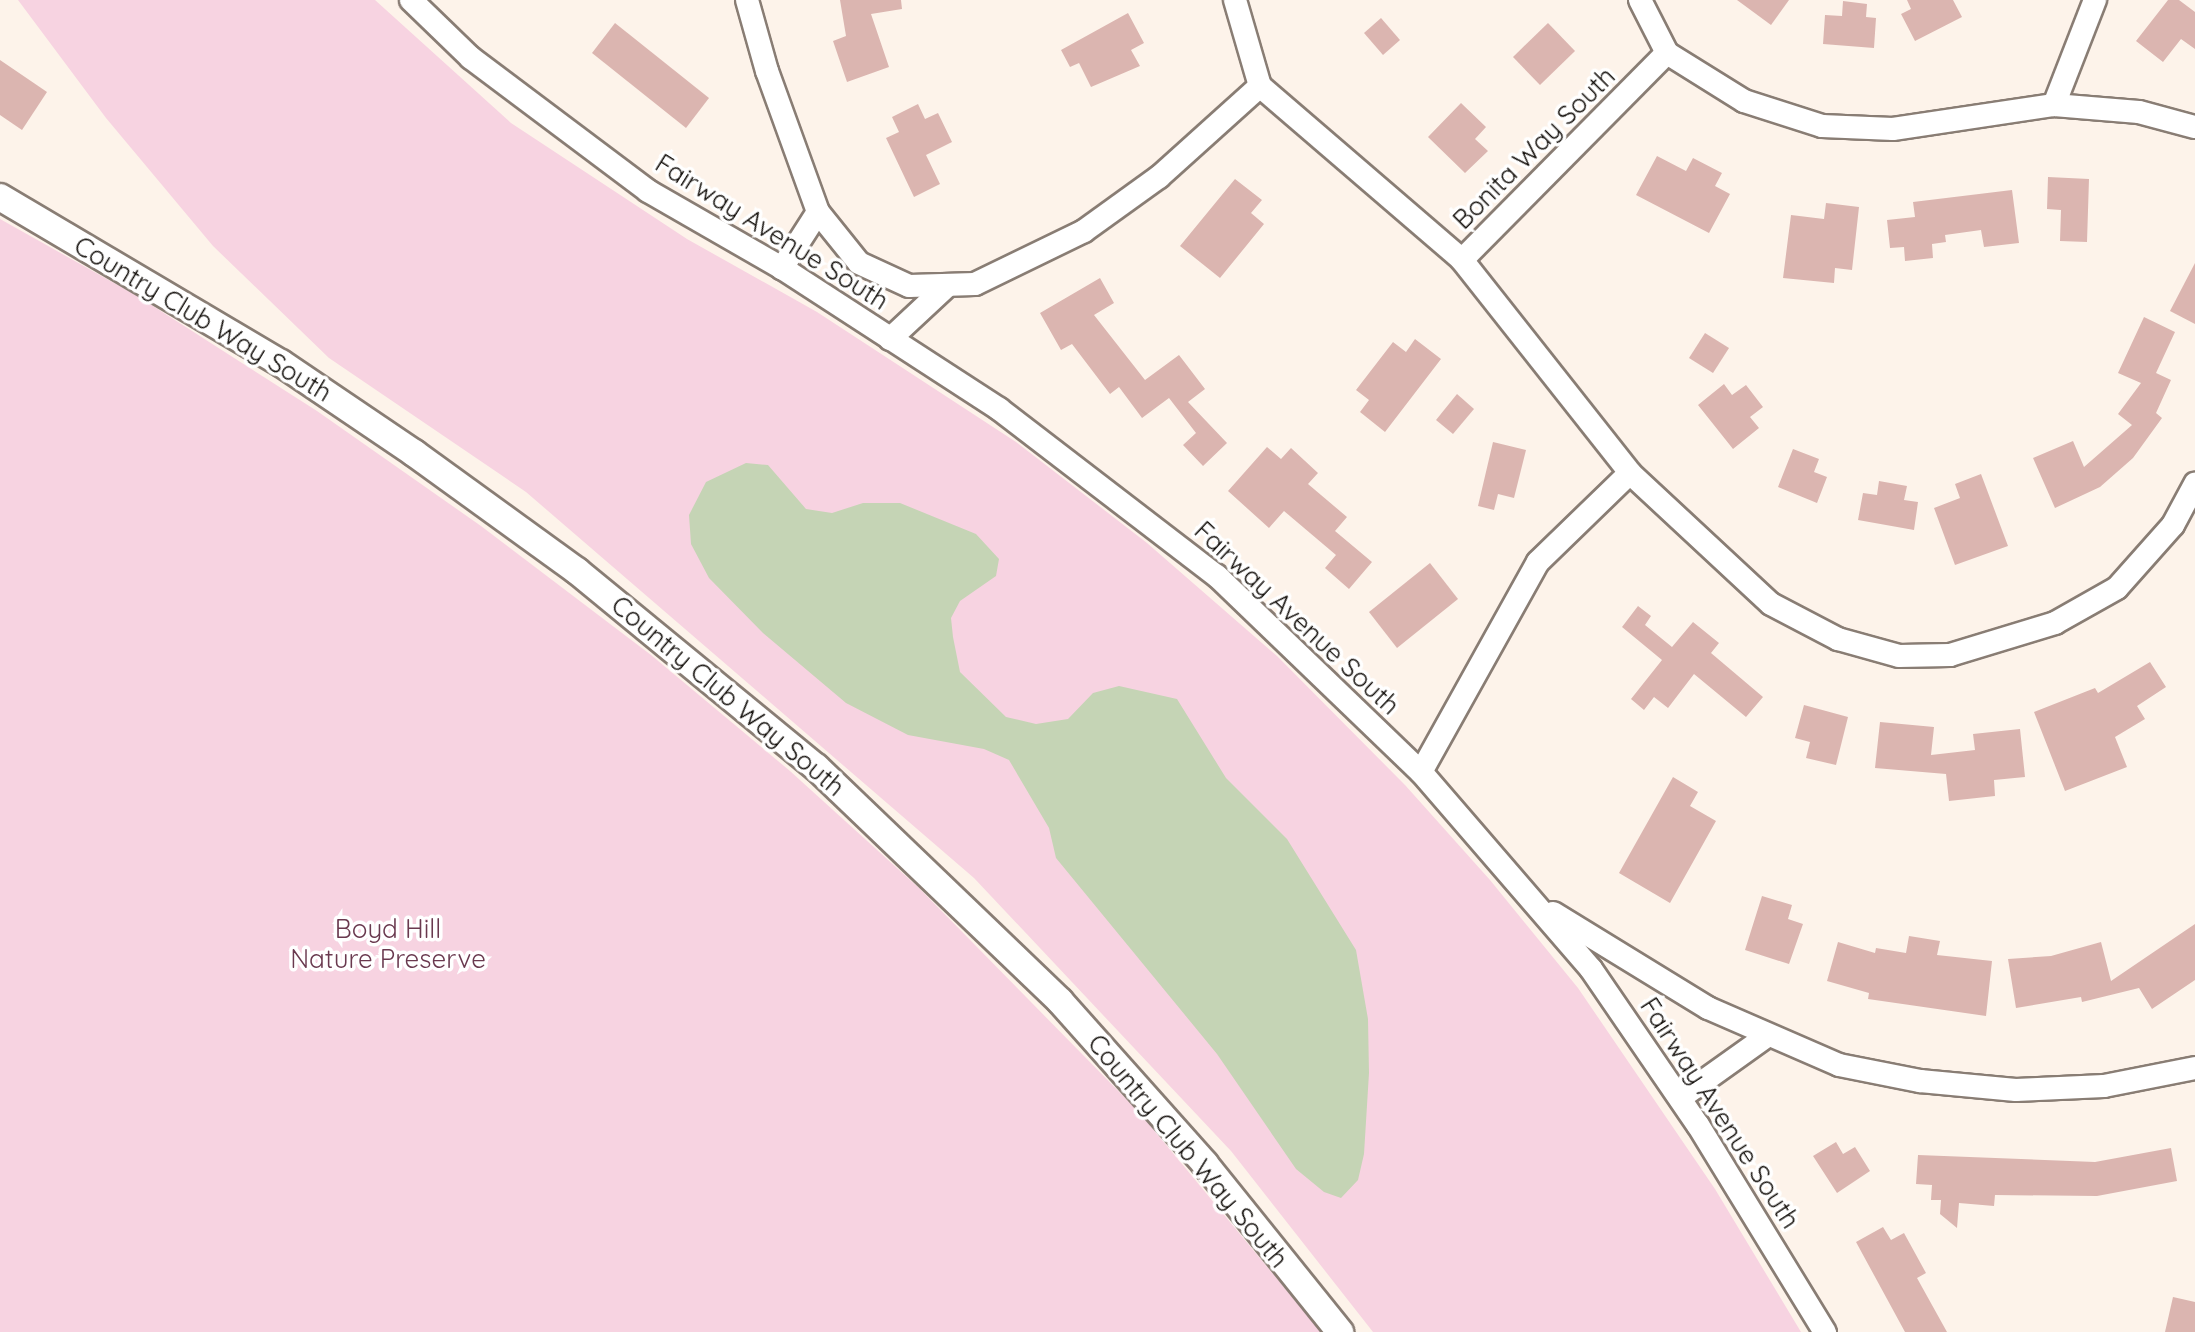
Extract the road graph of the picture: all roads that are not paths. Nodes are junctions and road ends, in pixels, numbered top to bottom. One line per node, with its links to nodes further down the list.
1 (411, 0): 13 (street, Fairway Avenue South)
2 (747, 0): 11 (street)
3 (1235, 0): 7 (street)
4 (1640, 0): 6 (street)
5 (2095, 0): 8 (street)
6 (1667, 53): 8 (street); 12 (street, Bonita Way South)
7 (1260, 86): 12 (street); 14 (street)
8 (2054, 105): 9 (street)
9 (2195, 127)
10 (0, 197): 23 (street, Country Club Way South)
11 (818, 212): 13 (street); 14 (street)
12 (1462, 260): 16 (street, Bonita Way South)
13 (782, 268): 15 (street, Fairway Avenue South)
14 (948, 285): 15 (street)
15 (890, 339): 18 (street, Fairway Avenue South)
16 (1630, 473): 17 (street, Bonita Way South); 18 (street)
17 (2195, 484)
18 (1421, 772): 19 (street, Fairway Avenue South)
19 (1536, 901): 20 (street); 22 (street, Fairway Avenue South)
20 (1767, 1036): 21 (street); 22 (street)
21 (2195, 1068)
22 (1680, 1098): 24 (street, Fairway Avenue South)
23 (1340, 1332)
24 (1825, 1332)

